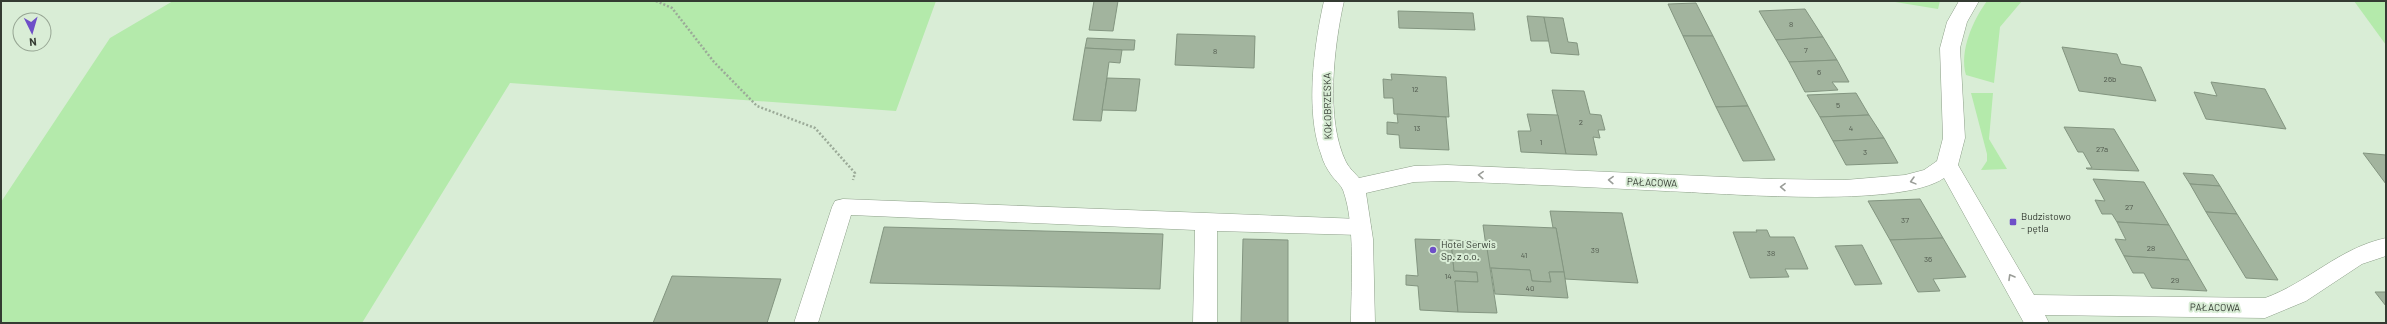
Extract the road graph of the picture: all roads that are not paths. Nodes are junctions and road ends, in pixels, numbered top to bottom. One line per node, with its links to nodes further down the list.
1 (1334, 1): 4 (street, KOŁOBRZESKA)
2 (1969, 1): 3 (street)
3 (1948, 165): 4 (street, PAŁACOWA, one-way to 4); 8 (street, PAŁACOWA, one-way to 3)
4 (1353, 188): 6 (street, KOŁOBRZESKA)
5 (1206, 222): 6 (lane); 9 (lane); 10 (lane)
6 (1360, 227): 11 (street, KOŁOBRZESKA)
7 (2386, 246): 8 (street, PAŁACOWA)
8 (2032, 314)
9 (806, 323)
10 (1205, 323)
11 (1363, 323)

